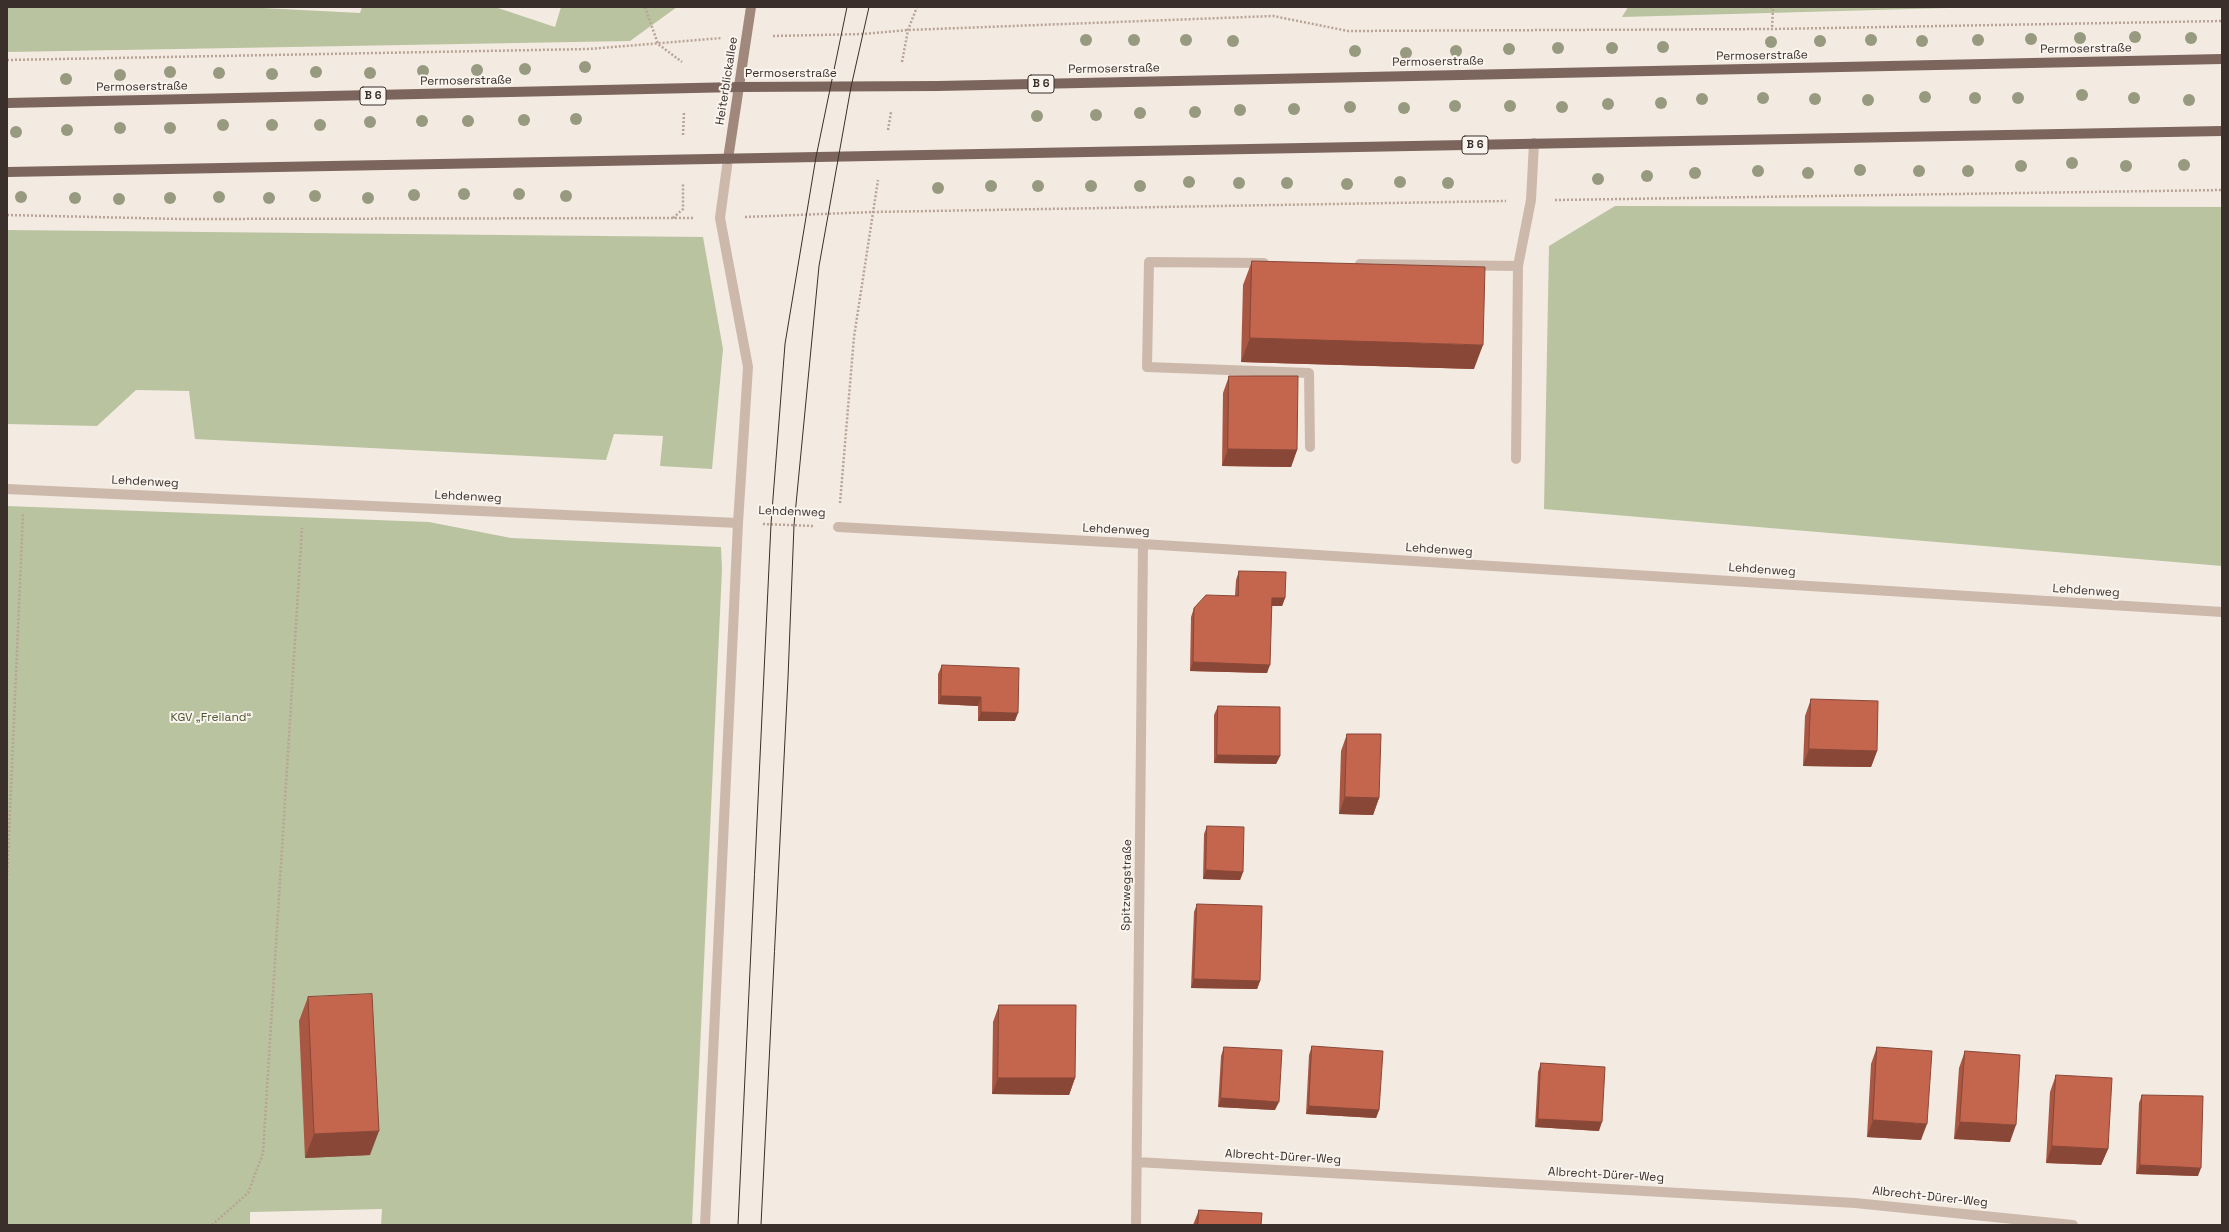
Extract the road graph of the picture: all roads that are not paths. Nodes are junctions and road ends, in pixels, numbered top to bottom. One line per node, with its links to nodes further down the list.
1 (752, 7): 3 (main road, Heiterblickallee)
2 (2222, 59): 3 (main road, Permoserstraße / B 6)
3 (740, 87): 4 (main road, Permoserstraße / B 6); 7 (main road, Heiterblickallee)
4 (7, 103)
5 (2222, 131): 6 (main road, B 6)
6 (1534, 144): 7 (main road, B 6); 11 (street)
7 (728, 159): 8 (main road, B 6); 15 (street)
8 (7, 172)
9 (1275, 263): 12 (street)
10 (1353, 264): 11 (street)
11 (1518, 266): 13 (street)
12 (1310, 447)
13 (1516, 459)
14 (7, 489): 15 (street, Lehdenweg)
15 (738, 523): 20 (street)
16 (838, 527): 17 (street, Lehdenweg)
17 (1143, 544): 18 (street, Lehdenweg); 19 (street, Spitzwegstraße)
18 (2222, 612)
19 (1137, 1162): 21 (street, Spitzwegstraße); 22 (street, Albrecht-Dürer-Weg)
20 (705, 1225)
21 (1136, 1225)
22 (2073, 1225)

